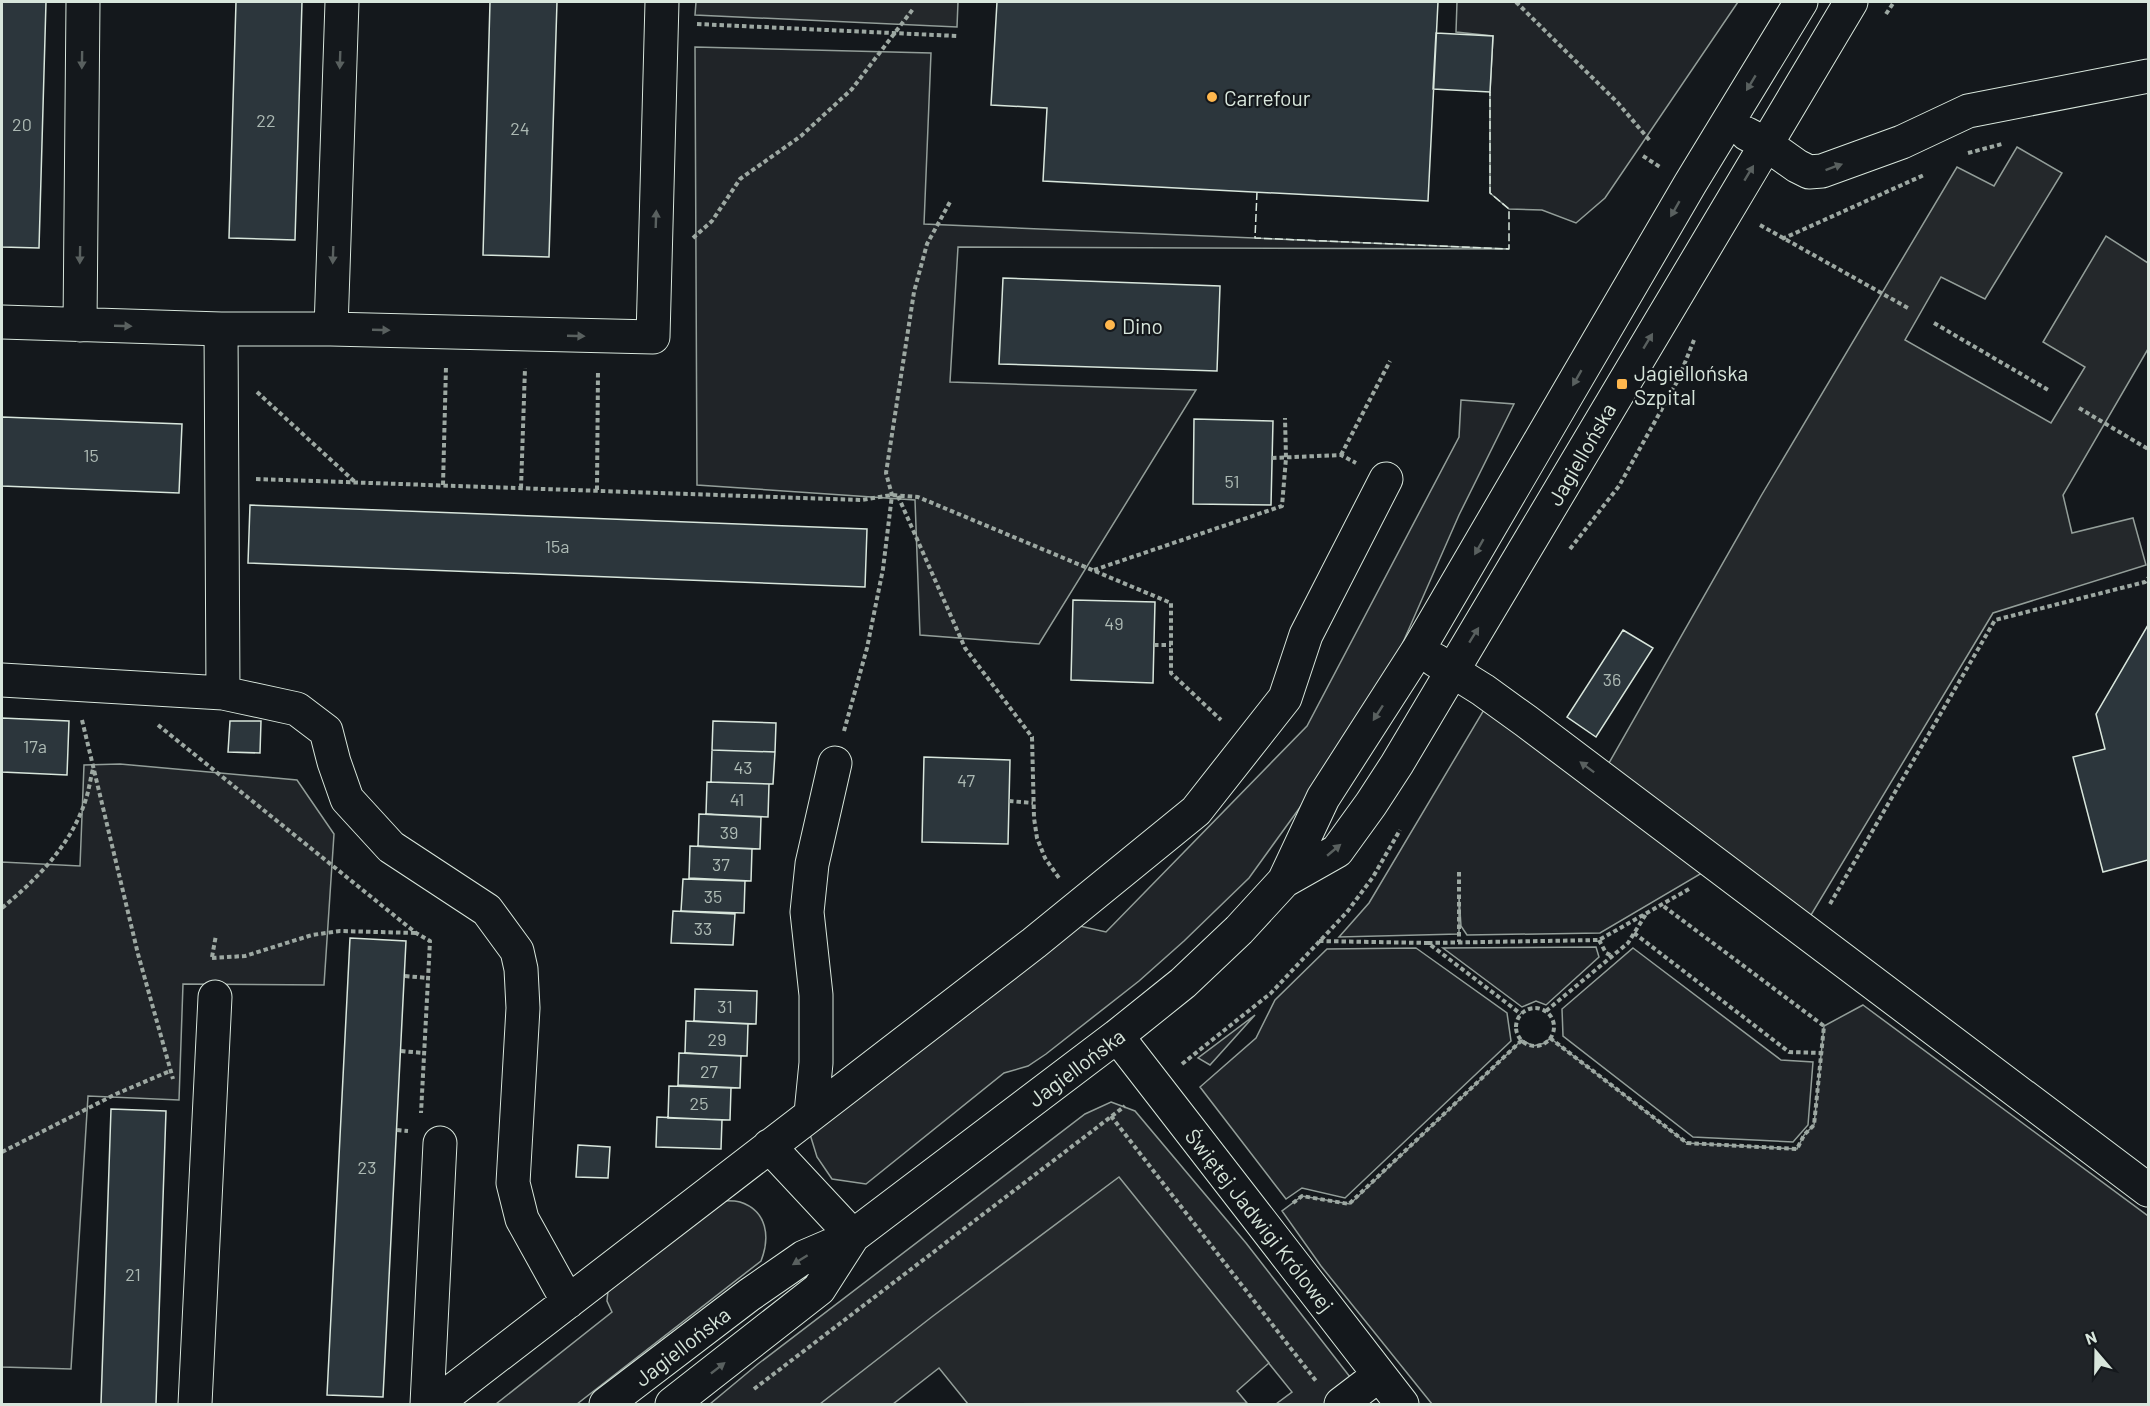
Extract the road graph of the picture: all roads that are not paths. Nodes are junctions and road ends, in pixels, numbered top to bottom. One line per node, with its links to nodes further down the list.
1 (83, 2): 10 (street, one-way to 10)
2 (342, 2): 11 (street, one-way to 11)
3 (1801, 2): 7 (street, Jagiellońska, one-way to 7)
4 (1851, 2): 8 (street, Jagiellońska)
5 (662, 11): 11 (street, one-way to 5)
6 (2148, 76): 8 (street, one-way to 6)
7 (1726, 123): 8 (street); 14 (street, Jagiellońska, one-way to 14)
8 (1766, 144): 15 (street, Jagiellońska, one-way to 8)
9 (2, 322): 10 (street)
10 (80, 325): 12 (street, one-way to 12)
11 (331, 329): 12 (street)
12 (221, 344): 17 (street)
13 (1386, 478): 22 (street)
14 (1418, 650): 15 (street); 19 (street, Jagiellońska, one-way to 19)
15 (1453, 670): 19 (street, Jagiellońska, one-way to 15); 25 (street, one-way to 15)
16 (2, 680): 17 (street)
17 (223, 693): 27 (street)
18 (835, 763): 22 (street)
19 (1284, 881): 21 (street, Jagiellońska)
20 (215, 997): 30 (street)
21 (1117, 1036): 26 (street, Jagiellońska); 28 (street, Świętej Jadwigi Królowej)
22 (811, 1113): 24 (street)
23 (430, 1132): 31 (street)
24 (769, 1146): 26 (street); 27 (street)
25 (2148, 1190)
26 (853, 1236): 33 (street, Jagiellońska, one-way to 33); 34 (street, Jagiellońska, one-way to 26)
27 (568, 1302): 32 (street)
28 (1378, 1375): 29 (street); 35 (street, Świętej Jadwigi Królowej)
29 (1331, 1395)
30 (195, 1404)
31 (427, 1404)
32 (435, 1404)
33 (606, 1404)
34 (672, 1404)
35 (1401, 1404)

